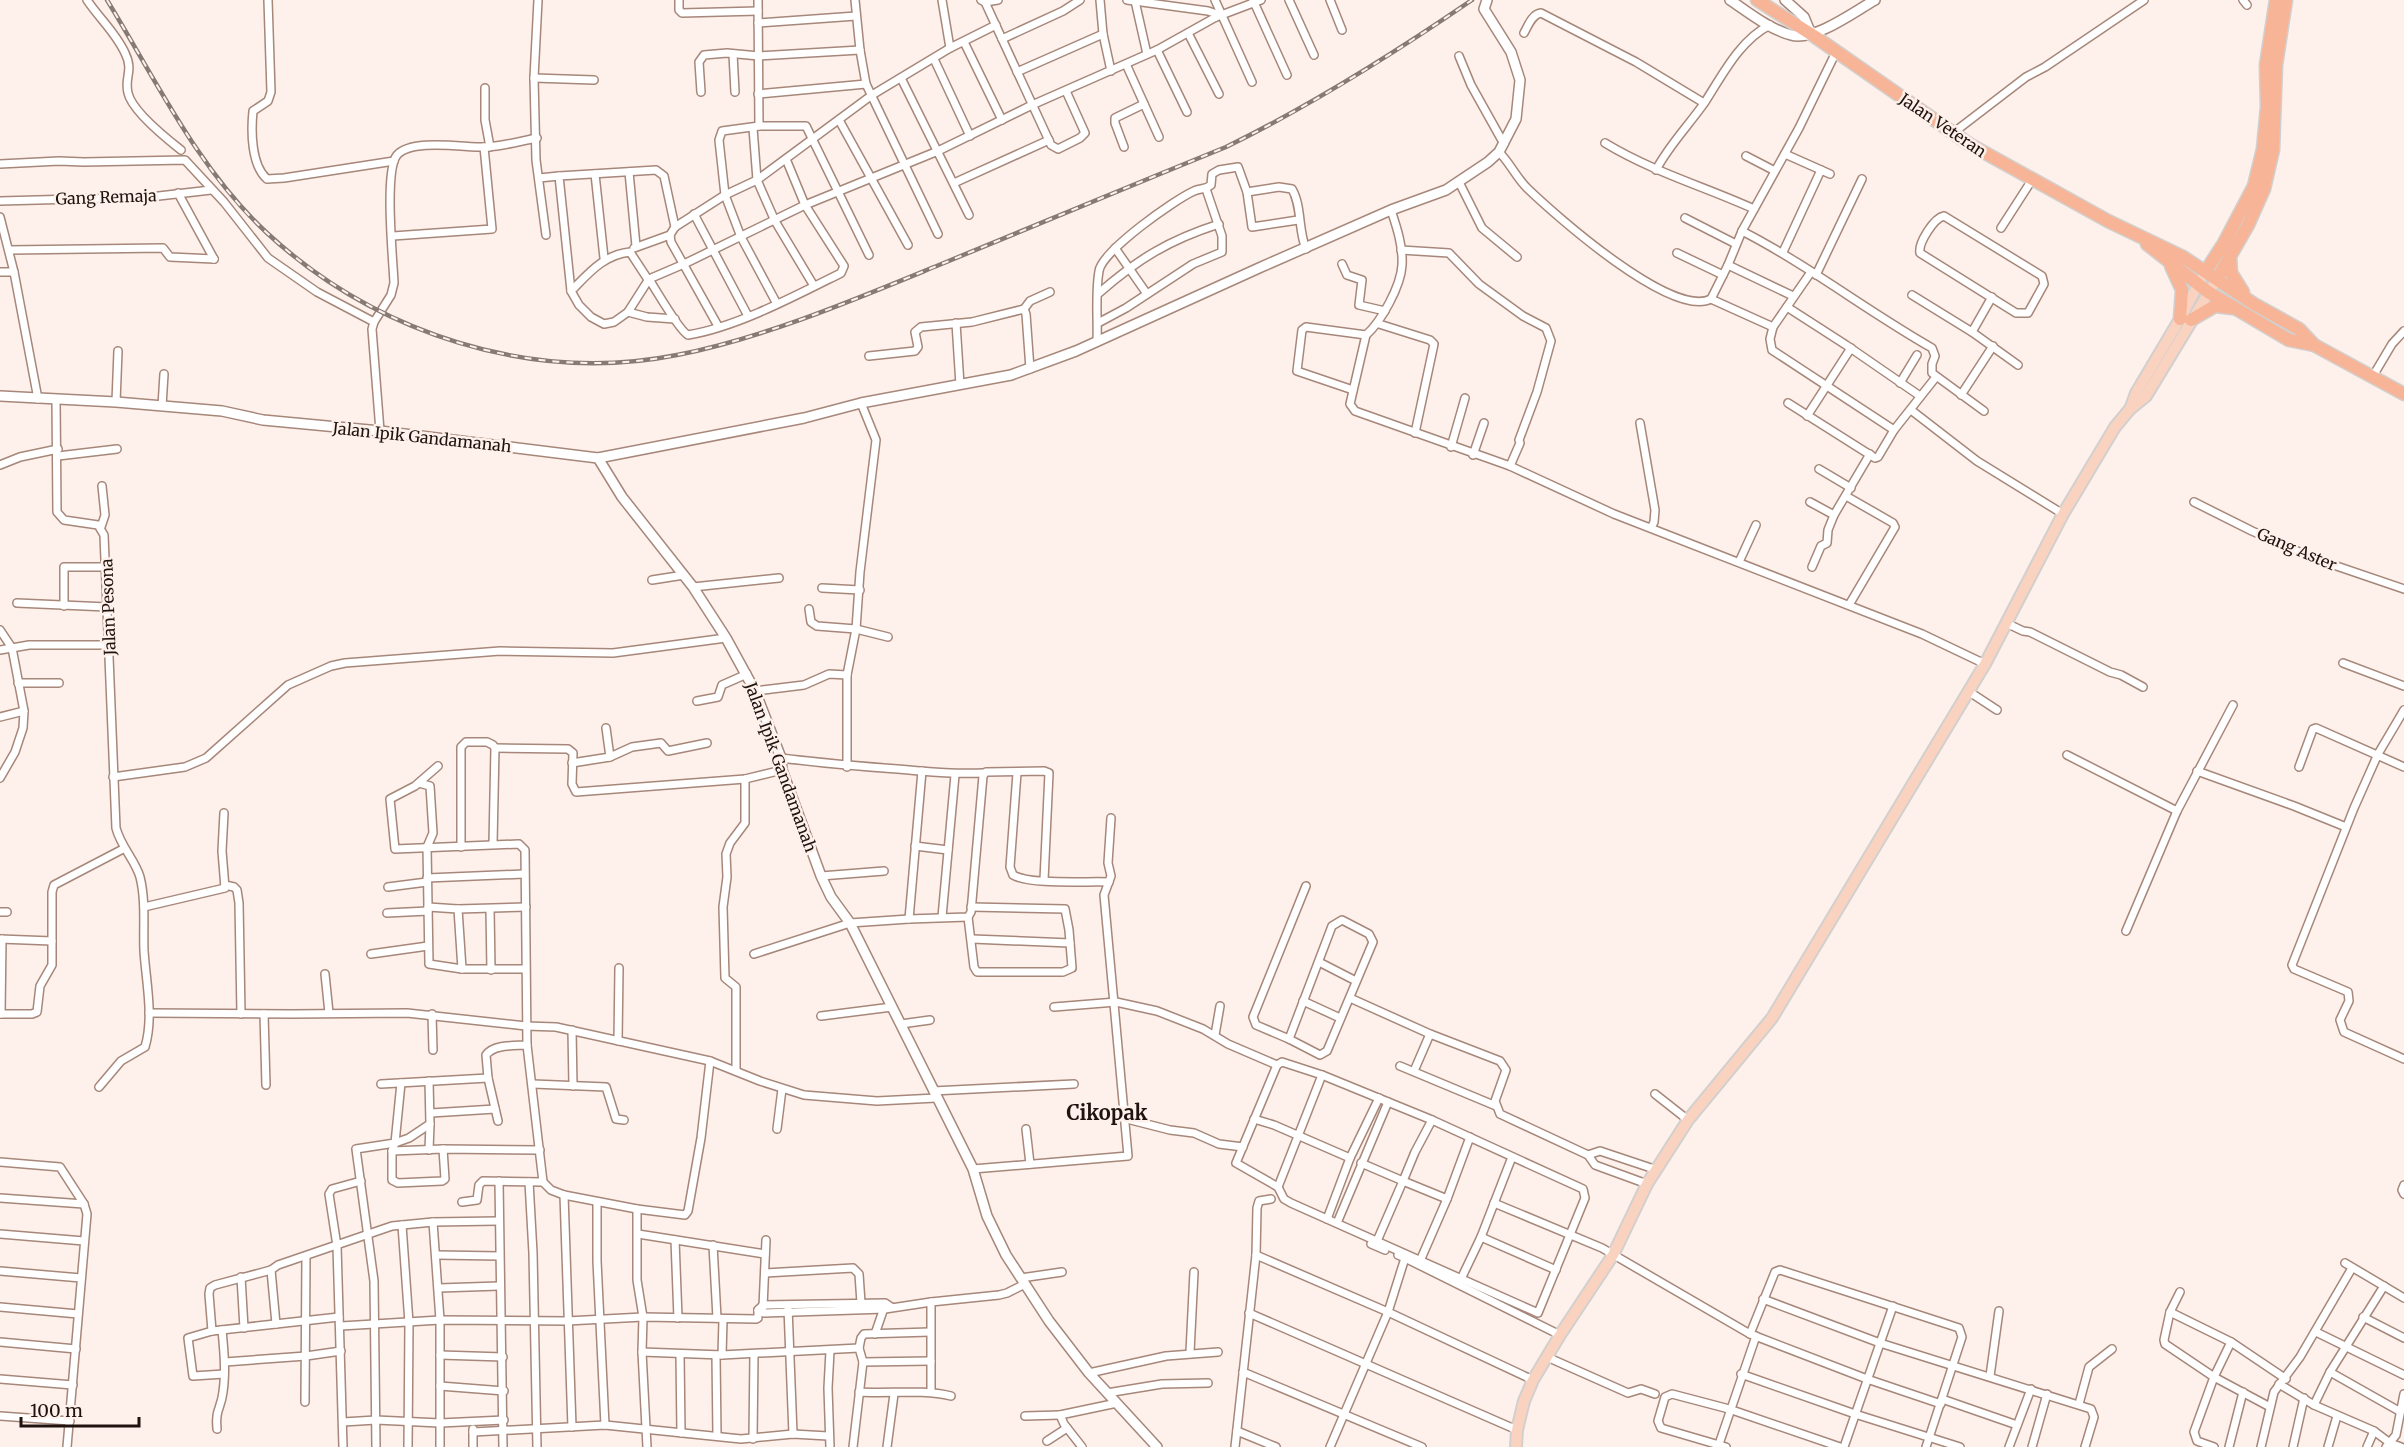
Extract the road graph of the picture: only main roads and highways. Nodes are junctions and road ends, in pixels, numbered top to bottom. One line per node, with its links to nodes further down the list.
1 (1757, 0): 4 (highway, Jalan Veteran)
2 (2276, 0): 5 (highway)
3 (2286, 0): 6 (highway)
4 (2138, 235): 7 (highway, Jalan Veteran); 8 (highway, Jalan Veteran)
5 (2224, 243): 7 (highway); 9 (highway)
6 (2230, 255): 10 (highway); 13 (highway)
7 (2183, 257): 9 (highway, Jalan Veteran)
8 (2168, 260): 11 (highway, Jalan Veteran); 15 (highway)
9 (2206, 271): 10 (highway, Jalan Veteran); 11 (main road)
10 (2217, 279): 12 (main road); 13 (highway, Jalan Veteran)
11 (2197, 284): 12 (highway, Jalan Veteran); 15 (main road)
12 (2208, 292): 14 (highway, Jalan Veteran); 15 (main road)
13 (2254, 304): 16 (highway, Jalan Veteran)
14 (2239, 310): 15 (highway); 16 (highway, Jalan Veteran)
15 (2185, 319): 18 (main road)
16 (2314, 345): 17 (highway)
17 (2404, 394)
18 (1516, 1447)

